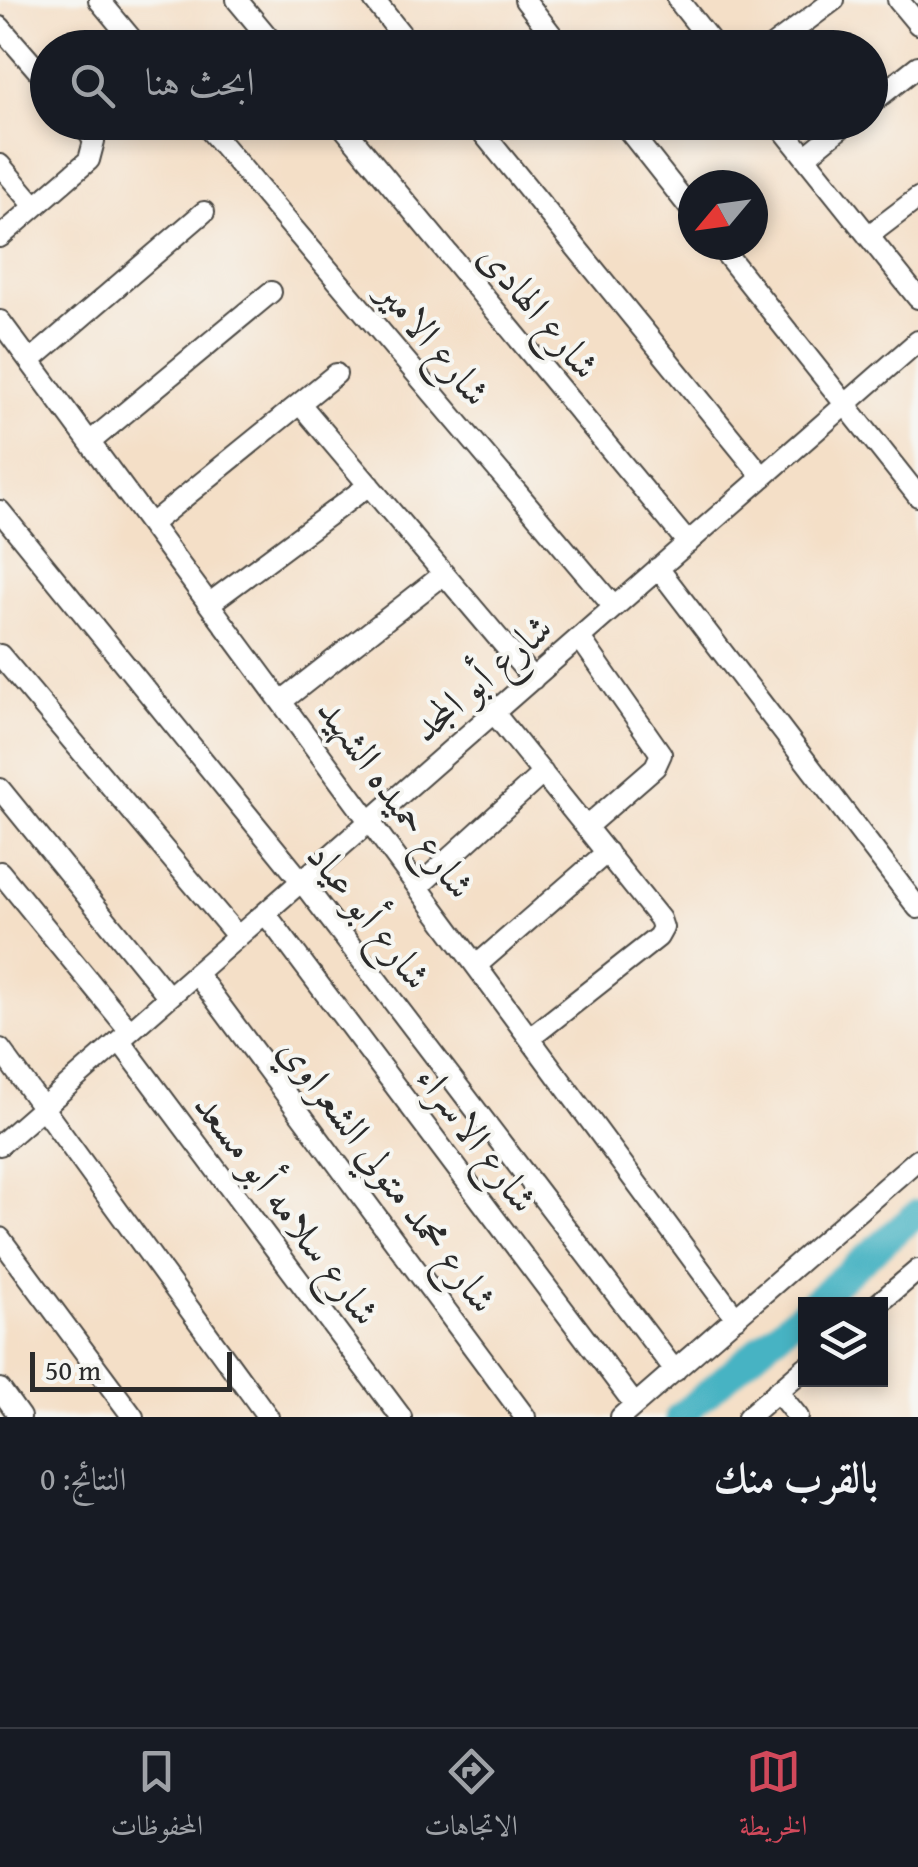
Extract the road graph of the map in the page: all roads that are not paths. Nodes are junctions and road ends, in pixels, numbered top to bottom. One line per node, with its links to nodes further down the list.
1 (99, 0): 10 (street)
2 (237, 0): 11 (street)
3 (374, 0): 12 (street)
4 (525, 0): 13 (street)
5 (678, 0): 14 (street)
6 (834, 0): 15 (street)
7 (898, 0): 8 (street)
8 (918, 24)
9 (0, 27): 16 (street)
10 (125, 30)
11 (262, 30)
12 (398, 30)
13 (548, 30)
14 (702, 30)
15 (794, 30)
16 (30, 61)
17 (918, 66): 18 (street)
18 (888, 90)
19 (92, 140): 30 (street)
20 (218, 140): 53 (street, شارع الامير)
21 (354, 140): 49 (street, شارع الهادى)
22 (489, 140): 44 (street)
23 (636, 140): 28 (street)
24 (791, 140): 26 (street)
25 (826, 140): 26 (street)
26 (805, 157): 32 (street)
27 (0, 165): 30 (street)
28 (678, 193)
29 (918, 198): 32 (street)
30 (36, 206): 33 (street)
31 (204, 212): 39 (street)
32 (868, 236): 36 (street)
33 (0, 237)
34 (731, 260): 42 (street)
35 (271, 292): 43 (street)
36 (918, 298)
37 (0, 320): 39 (street, شارع حميده الشهيد)
38 (918, 340): 42 (street, شارع أبو المجد)
39 (30, 361): 43 (street, شارع حميده الشهيد)
40 (336, 374): 41 (street)
41 (300, 404): 45 (street); 48 (street)
42 (845, 404): 44 (street, شارع أبو المجد); 46 (street)
43 (90, 442): 48 (street, شارع حميده الشهيد)
44 (764, 476): 49 (street, شارع أبو المجد)
45 (368, 485): 51 (street); 52 (street)
46 (918, 496)
47 (0, 511): 65 (street, شارع أبو عياد)
48 (151, 524): 52 (street, شارع حميده الشهيد)
49 (688, 543): 50 (street, شارع أبو المجد)
50 (658, 568): 53 (street, شارع أبو المجد); 67 (street)
51 (444, 574): 56 (street); 57 (street)
52 (210, 603): 57 (street, شارع حميده الشهيد)
53 (614, 607): 54 (street, شارع أبو المجد)
54 (580, 638): 56 (street, شارع أبو المجد); 62 (street)
55 (0, 654): 69 (street)
56 (532, 679): 58 (street, شارع أبو المجد)
57 (282, 700): 61 (street, شارع حميده الشهيد)
58 (494, 712): 59 (street); 61 (street, شارع أبو المجد)
59 (543, 773): 62 (street); 66 (street)
60 (0, 790): 72 (street)
61 (372, 821): 65 (street, شارع أبو المجد); 66 (street, شارع حميده الشهيد)
62 (586, 826): 63 (street)
63 (606, 852): 70 (street); 74 (street)
64 (0, 872): 73 (street, شارع سلامه أبو مسعد)
65 (302, 882): 68 (street, شارع أبو المجد); 83 (street, شارع أبو عياد)
66 (419, 886): 70 (street, شارع حميده الشهيد)
67 (918, 908)
68 (266, 913): 69 (street, شارع أبو المجد); 87 (street, شارع الاسراء)
69 (238, 937): 71 (street, شارع أبو المجد)
70 (477, 965): 74 (street, شارع حميده الشهيد)
71 (196, 974): 72 (street, شارع أبو المجد); 92 (street, شارع محمد متولي الشعراوي)
72 (169, 997): 73 (street, شارع أبو المجد)
73 (125, 1036): 76 (street, شارع أبو المجد); 91 (street, شارع سلامه أبو مسعد)
74 (530, 1038): 82 (street, شارع حميده الشهيد)
75 (0, 1049): 76 (street)
76 (45, 1106): 77 (street, شارع أبو المجد); 90 (street)
77 (0, 1145)
78 (918, 1160): 82 (street)
79 (0, 1238): 89 (street)
80 (918, 1270): 81 (street)
81 (886, 1297)
82 (736, 1318): 83 (street)
83 (674, 1371): 87 (street)
84 (798, 1373): 86 (street)
85 (0, 1389): 88 (street)
86 (777, 1391): 93 (street); 94 (street)
87 (628, 1411)
88 (20, 1417)
89 (134, 1417)
90 (268, 1417)
91 (401, 1417)
92 (525, 1417)
93 (748, 1417)
94 (798, 1417)

